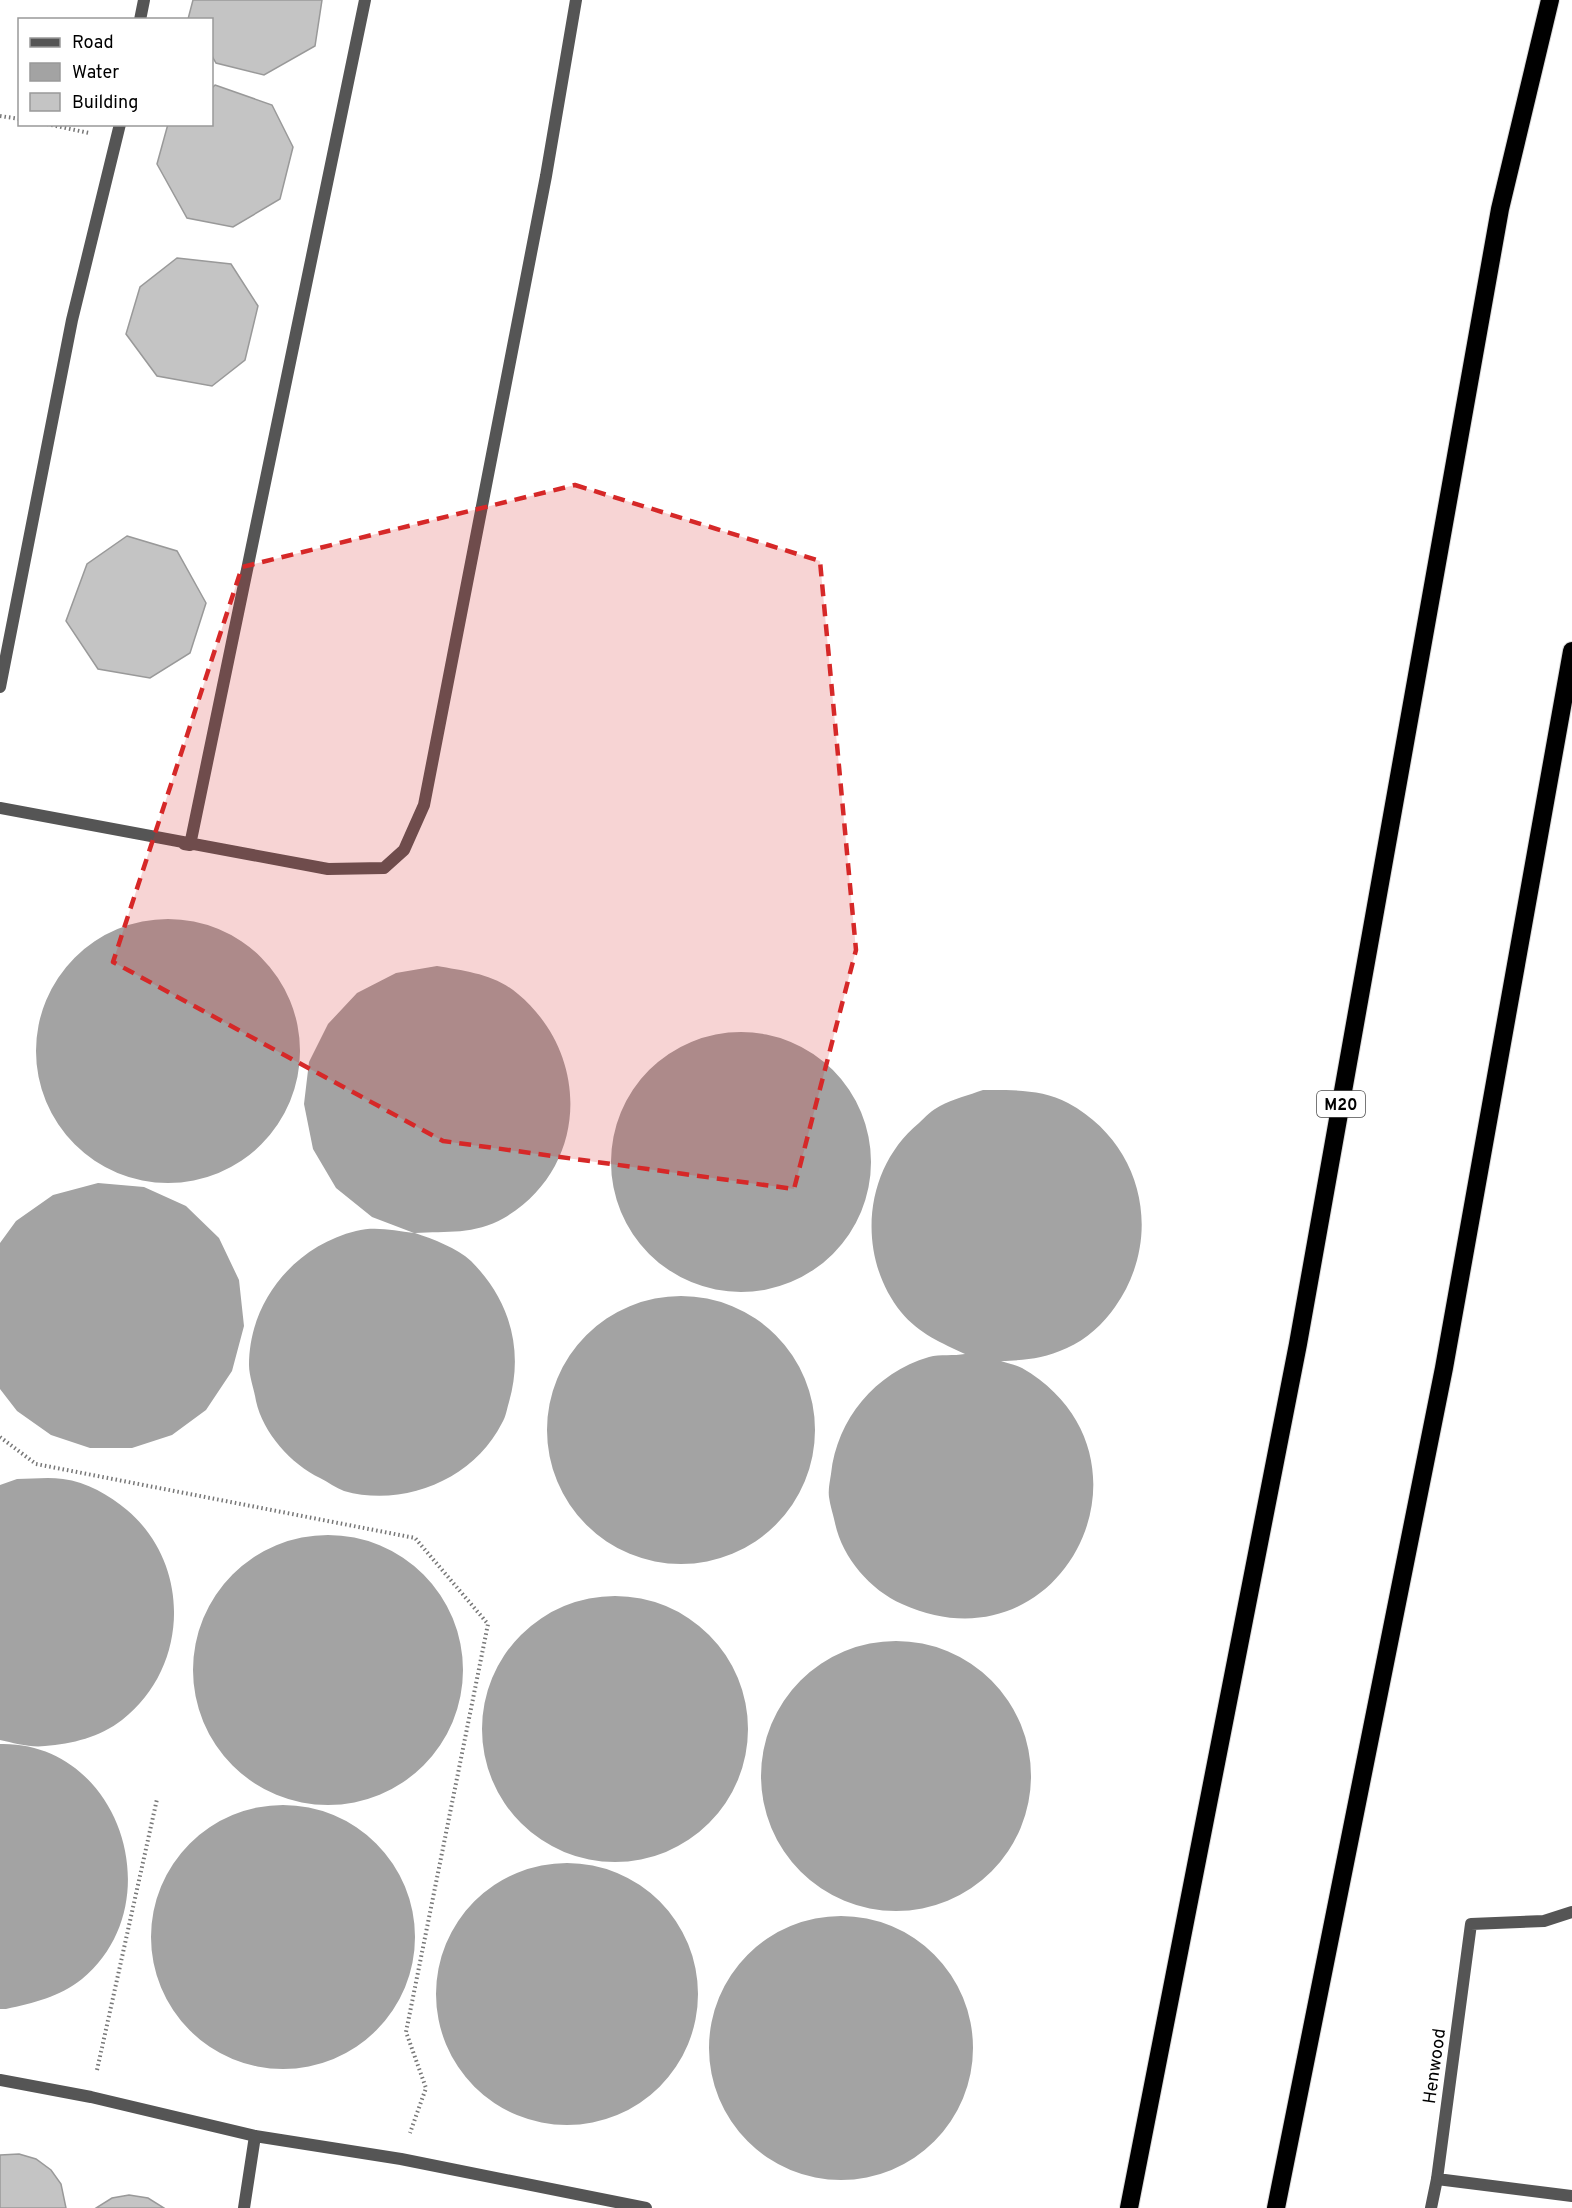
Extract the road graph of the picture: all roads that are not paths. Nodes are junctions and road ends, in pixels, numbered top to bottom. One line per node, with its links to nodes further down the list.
1 (144, 0): 5 (street)
2 (365, 0): 10 (street)
3 (576, 0): 10 (street)
4 (1550, 0): 18 (highway, M20)
5 (140, 18)
6 (120, 126): 8 (street)
7 (1572, 651): 19 (highway)
8 (0, 687)
9 (0, 808): 10 (street)
10 (190, 845)
11 (1572, 1912): 14 (street, Henwood)
12 (0, 2080): 13 (street)
13 (255, 2136): 16 (street); 17 (street)
14 (1437, 2179): 15 (street); 20 (street)
15 (1572, 2196)
16 (244, 2208)
17 (646, 2208)
18 (1130, 2208)
19 (1276, 2208)
20 (1431, 2208)

